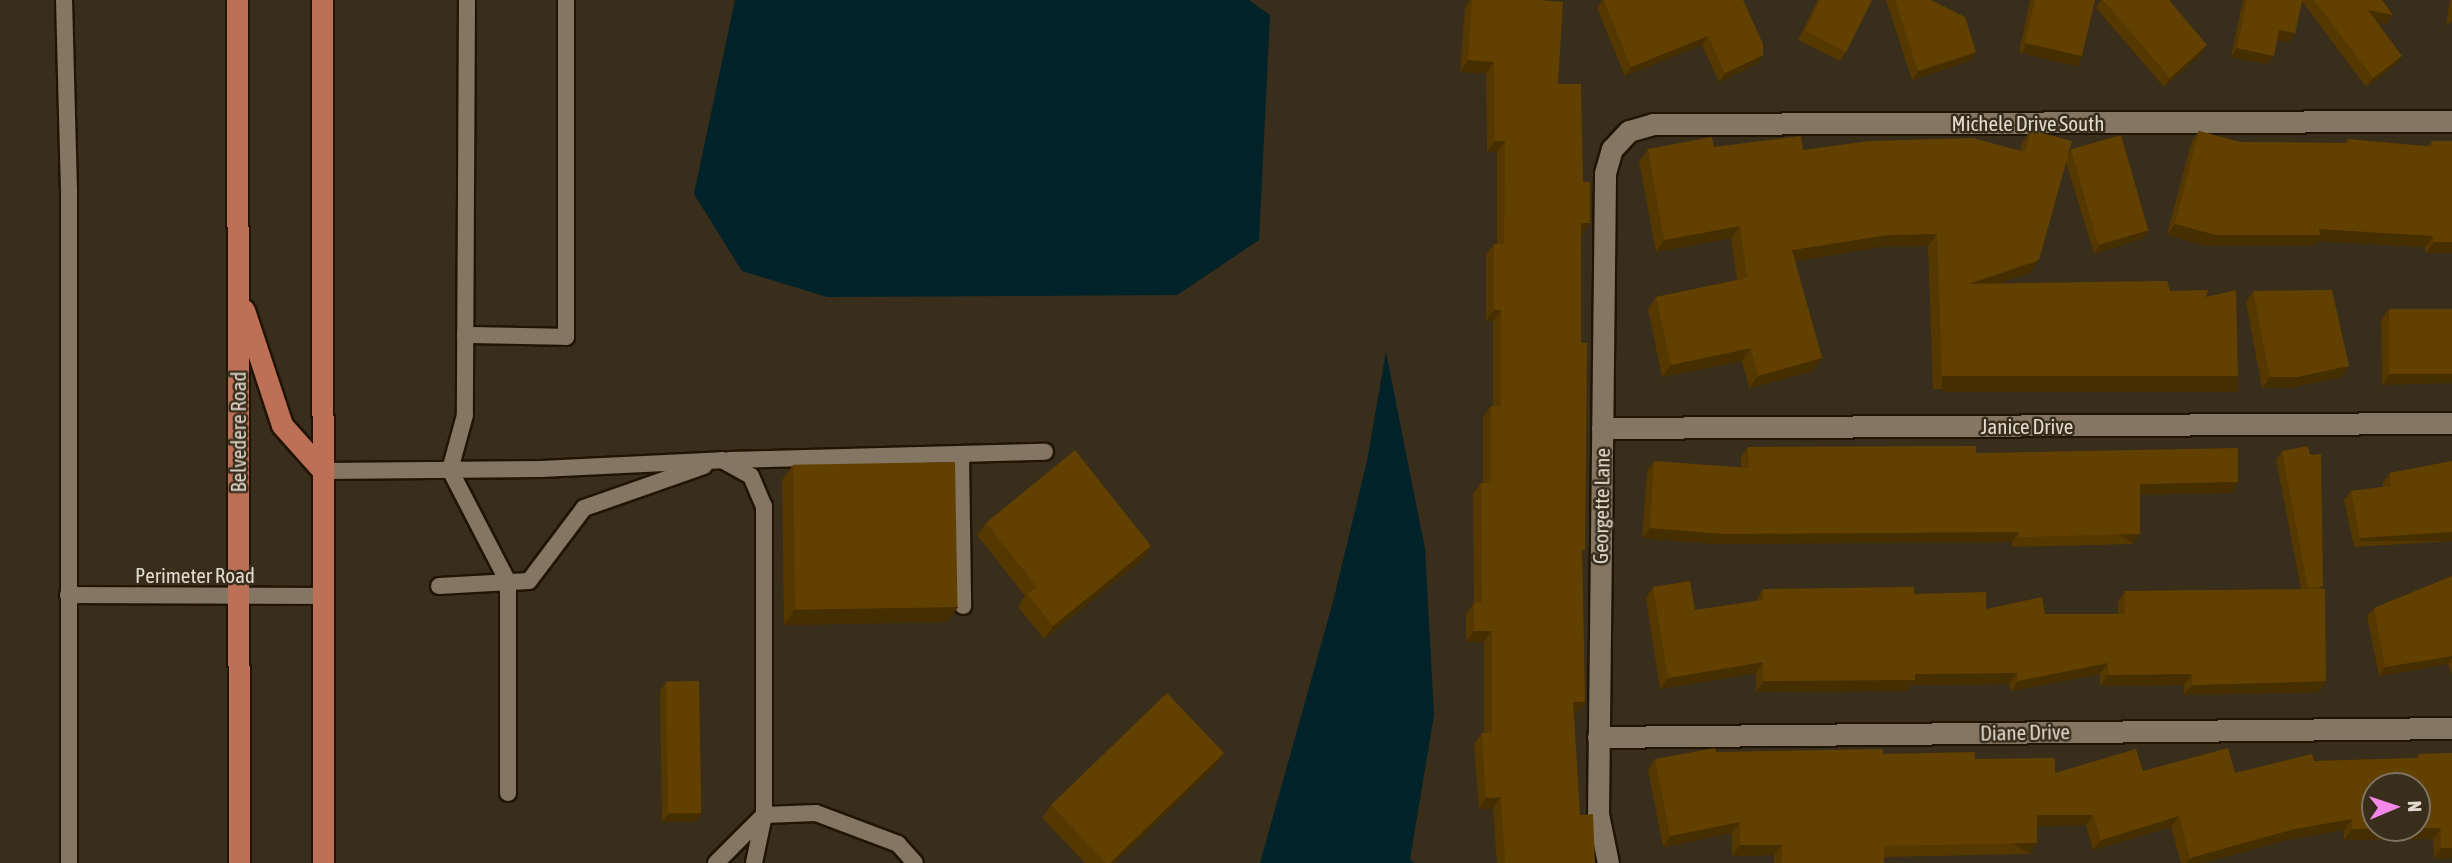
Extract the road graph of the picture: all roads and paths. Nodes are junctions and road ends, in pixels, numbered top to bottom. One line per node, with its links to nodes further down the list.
1 (64, 0): 19 (lane)
2 (237, 0): 8 (main road, Belvedere Road)
3 (322, 0): 16 (main road)
4 (467, 0): 9 (lane)
5 (566, 0): 9 (lane)
6 (2452, 121): 7 (street, Michele Drive South)
7 (1612, 149): 11 (street, Georgette Lane)
8 (236, 284): 16 (main road); 20 (main road, Belvedere Road)
9 (465, 335): 15 (lane)
10 (2452, 424): 11 (street, Janice Drive)
11 (1602, 428): 24 (street, Georgette Lane)
12 (1045, 452): 13 (lane)
13 (961, 454): 14 (lane); 22 (lane)
14 (722, 460): 15 (lane); 17 (lane); 26 (lane)
15 (450, 470): 16 (lane); 17 (lane)
16 (323, 471): 21 (main road)
17 (508, 582): 18 (lane); 25 (lane)
18 (439, 586)
19 (68, 595): 20 (lane, Perimeter Road); 27 (lane)
20 (239, 596): 21 (lane, Perimeter Road); 28 (main road, Belvedere Road)
21 (323, 596): 29 (main road)
22 (963, 606)
23 (2452, 728): 24 (street, Diane Drive)
24 (1598, 737): 33 (street, Georgette Lane)
25 (508, 793)
26 (764, 815): 30 (lane); 31 (lane); 32 (lane)
27 (69, 863)
28 (239, 863)
29 (323, 863)
30 (716, 863)
31 (754, 863)
32 (915, 863)
33 (1608, 863)

